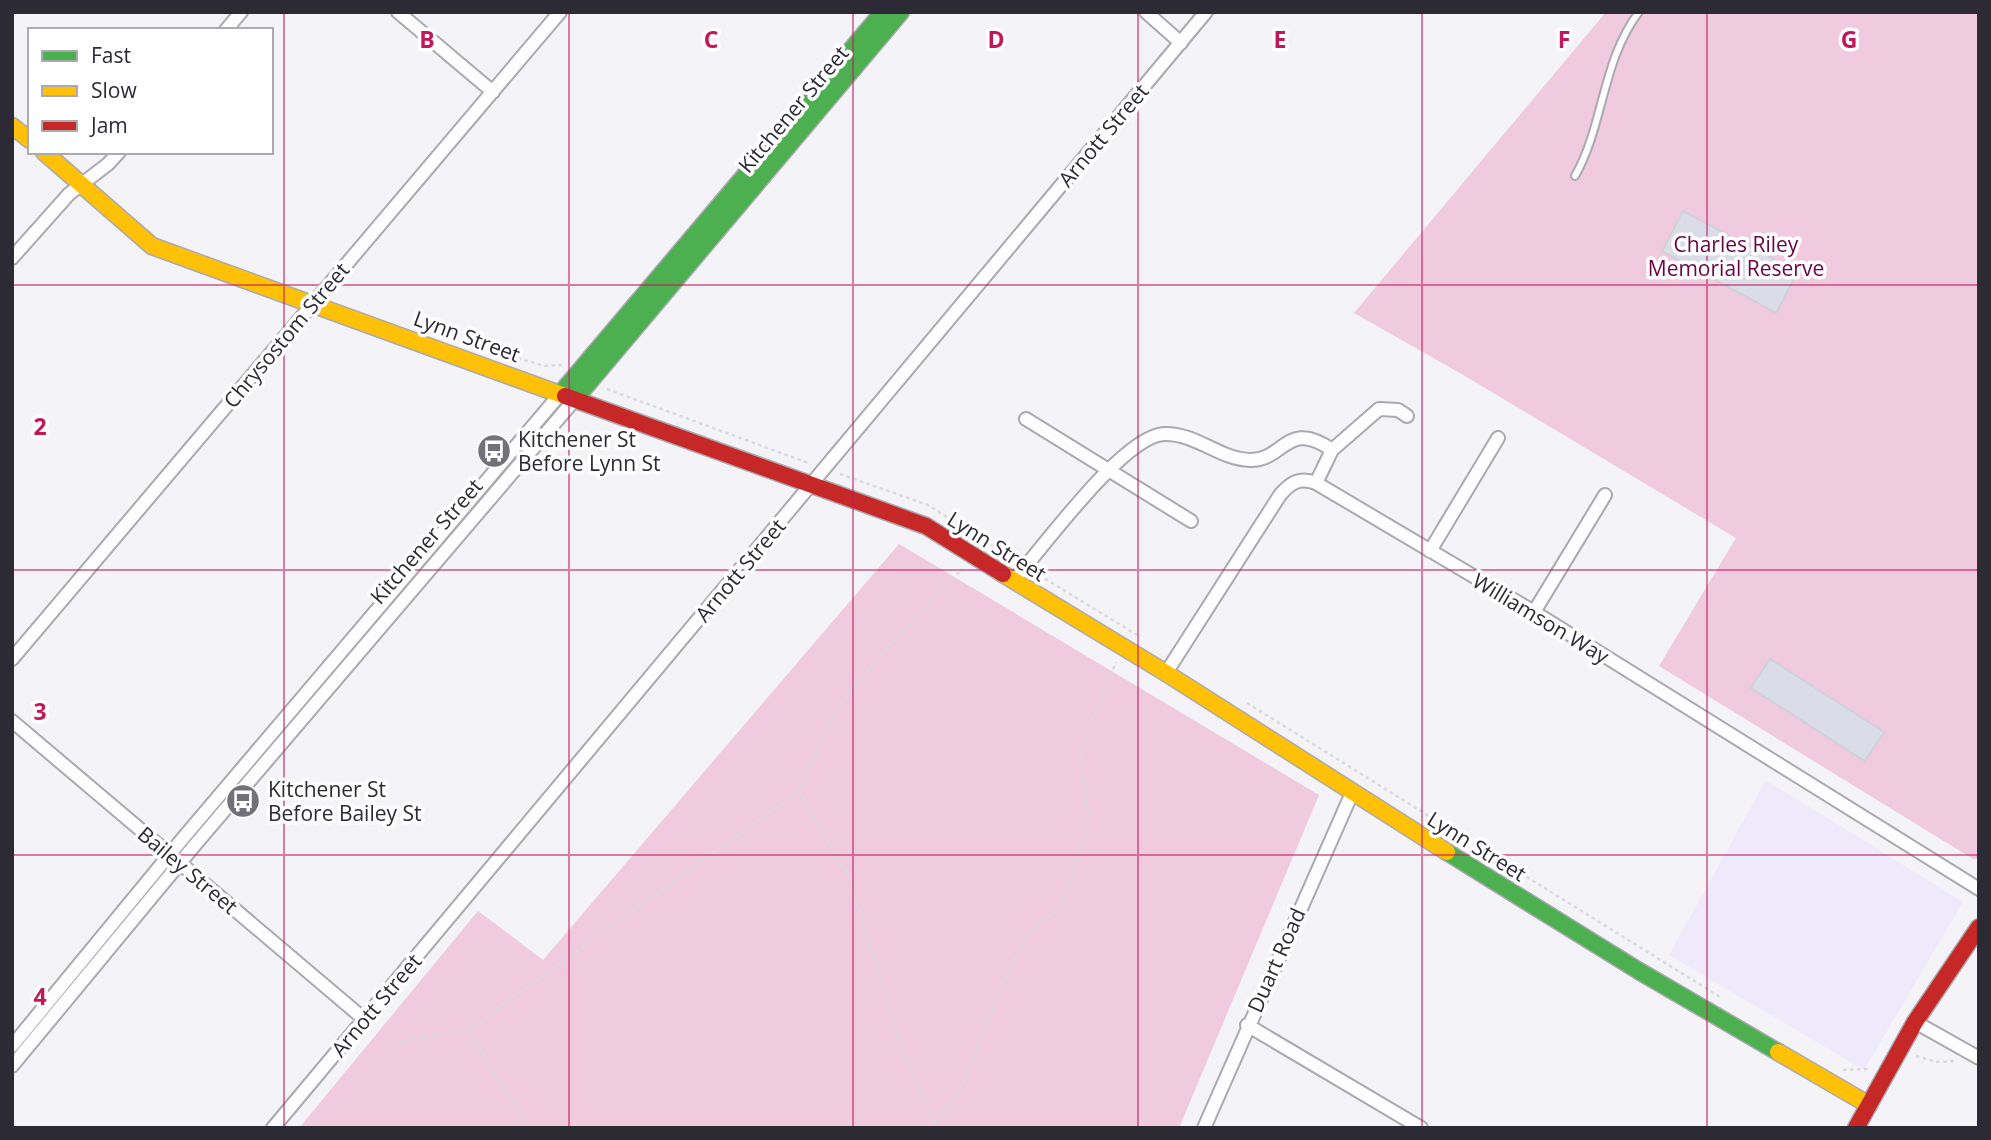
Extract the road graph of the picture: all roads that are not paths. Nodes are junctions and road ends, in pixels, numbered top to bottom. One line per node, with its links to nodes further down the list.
1 (241, 12): 9 (street)
2 (398, 12): 11 (street)
3 (561, 12): 11 (street, Chrysostom Street)
4 (883, 12): 20 (street, Kitchener Street)
5 (901, 12): 20 (street, Kitchener Street)
6 (1146, 12): 10 (street)
7 (1206, 12): 10 (street, Arnott Street)
8 (1639, 12): 16 (lane)
9 (228, 28)
10 (1181, 43): 26 (street, Arnott Street)
11 (494, 92): 19 (street, Chrysostom Street)
12 (12, 126): 13 (street)
13 (28, 139)
14 (46, 154): 17 (street, Lynn Street)
15 (116, 154): 17 (street)
16 (1575, 176)
17 (82, 184): 18 (street); 19 (street, Lynn Street)
18 (12, 258)
19 (314, 302): 20 (street, Lynn Street); 33 (street, Chrysostom Street)
20 (568, 396): 26 (street, Lynn Street); 37 (street, Kitchener Street); 38 (street, Kitchener Street)
21 (1407, 416): 24 (street)
22 (1026, 419): 25 (street)
23 (1498, 438): 30 (street)
24 (1332, 450): 25 (street); 27 (street)
25 (1109, 469): 29 (street); 31 (street)
26 (813, 483): 31 (street, Lynn Street); 41 (street, Arnott Street)
27 (1316, 483): 30 (street, Williamson Way); 34 (street)
28 (1605, 495): 32 (street)
29 (1191, 521)
30 (1430, 551): 32 (street, Williamson Way)
31 (1013, 581): 34 (street, Lynn Street)
32 (1534, 612): 39 (street, Williamson Way)
33 (12, 659)
34 (1166, 673): 36 (street, Lynn Street)
35 (12, 721): 37 (street, Bailey Street)
36 (1352, 793): 43 (street, Duart Road); 47 (street, Lynn Street)
37 (169, 854): 38 (street, Bailey Street); 44 (street, Kitchener Street)
38 (180, 863): 41 (street, Bailey Street); 46 (street, Kitchener Street)
39 (1979, 889)
40 (1979, 927): 42 (street)
41 (364, 1019): 48 (street, Arnott Street)
42 (1914, 1022): 45 (street); 47 (street)
43 (1247, 1025): 49 (street, Duart Road); 50 (street)
44 (12, 1046)
45 (1979, 1058)
46 (12, 1066)
47 (1869, 1105): 51 (street)
48 (273, 1128)
49 (1205, 1128)
50 (1421, 1128)
51 (1856, 1128)

